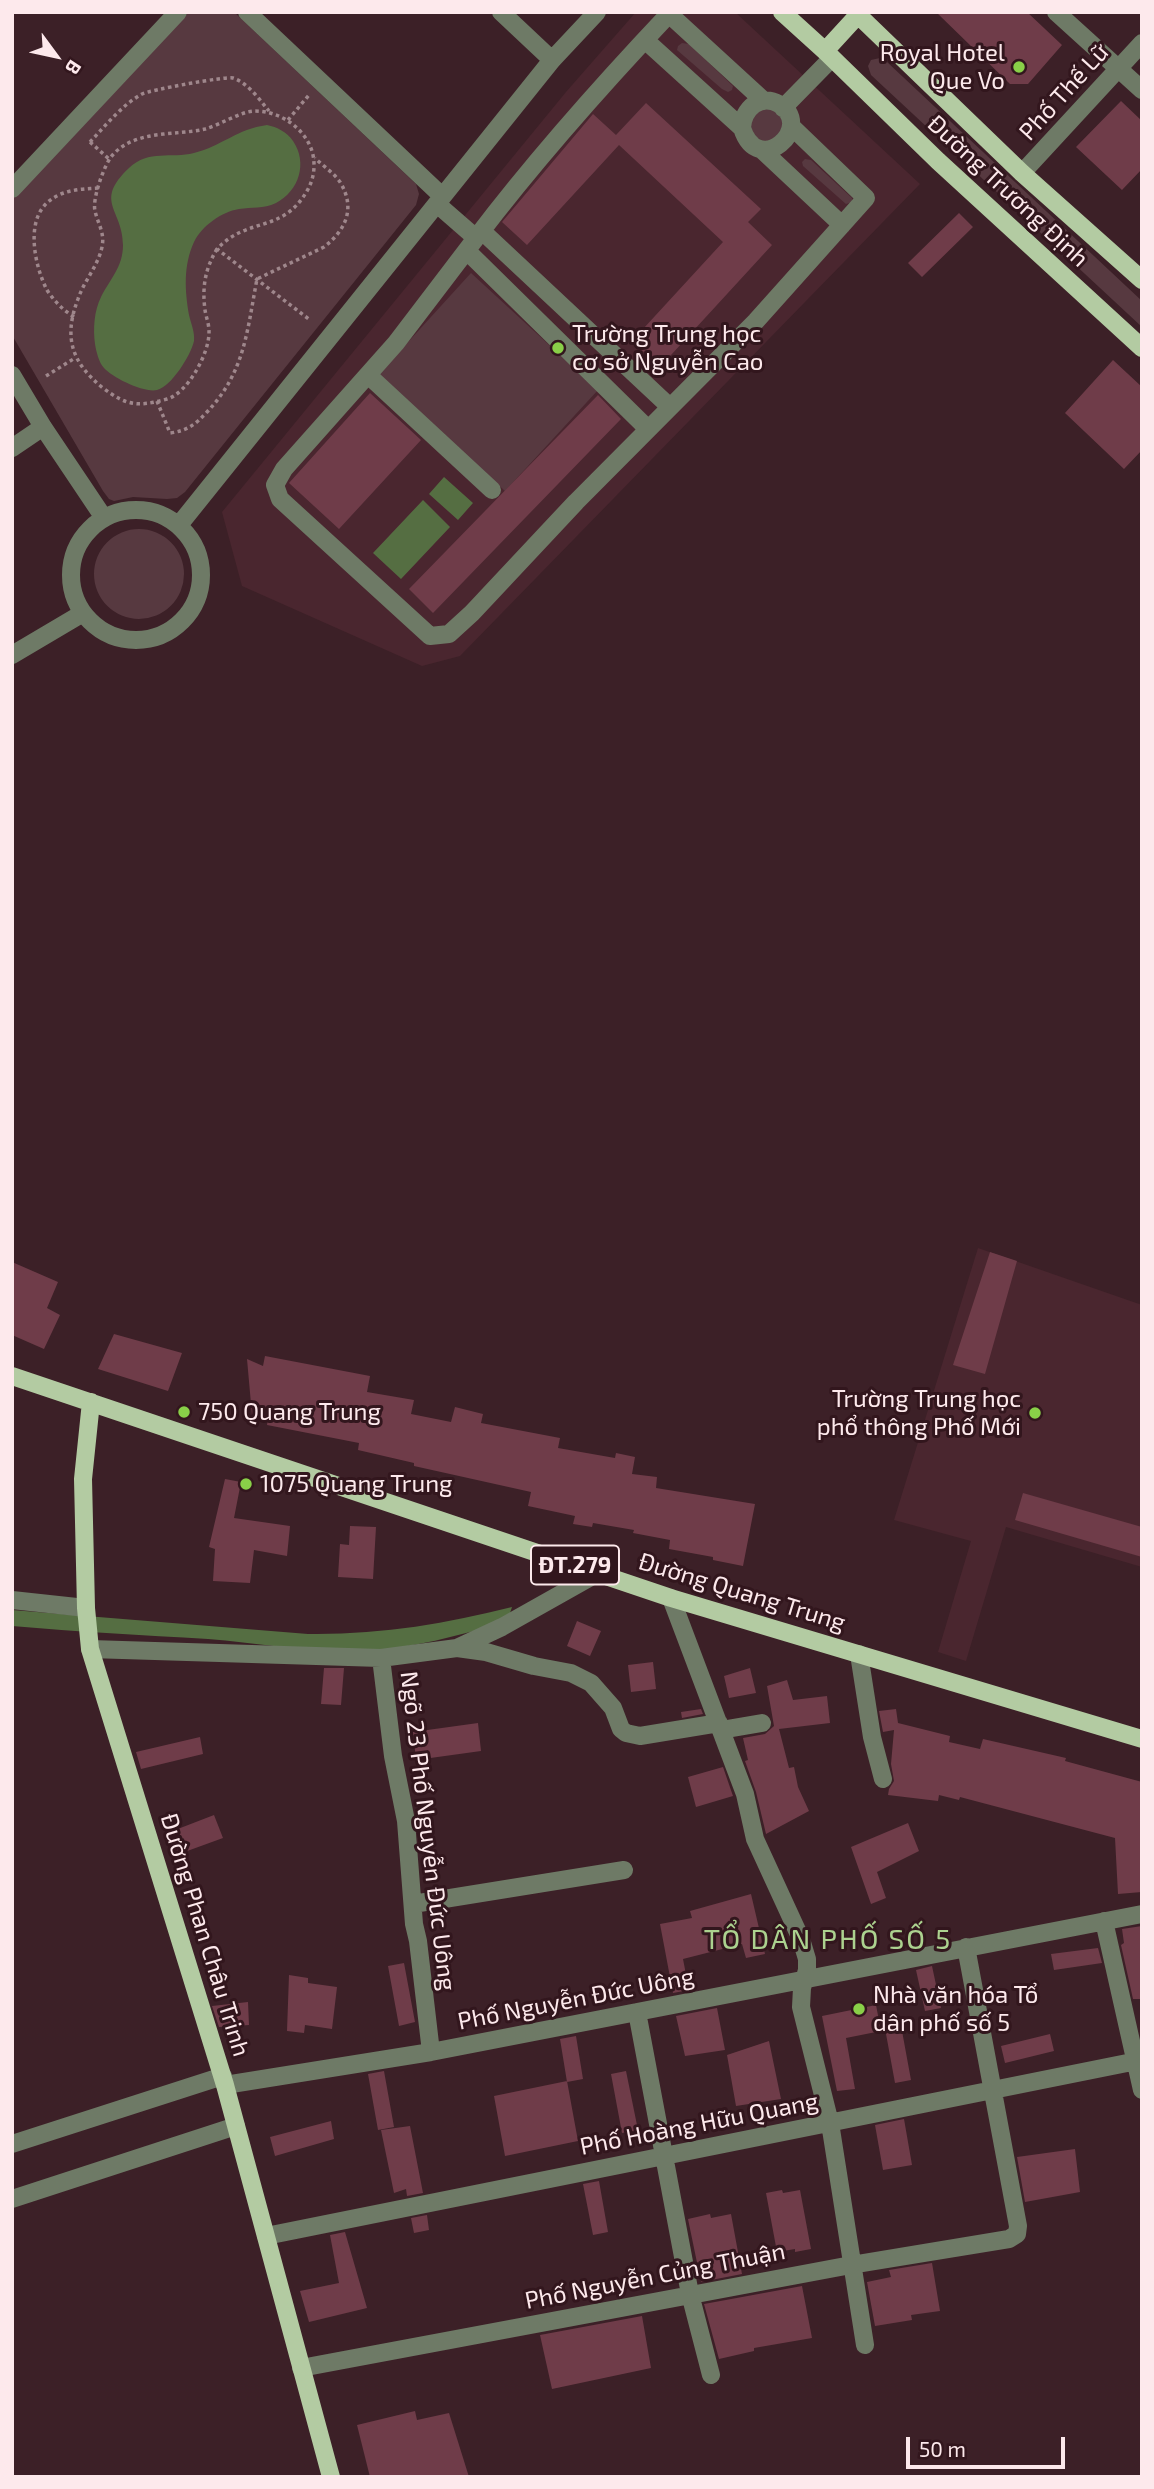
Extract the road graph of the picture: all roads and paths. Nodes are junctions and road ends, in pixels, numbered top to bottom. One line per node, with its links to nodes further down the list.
1 (178, 12): 27 (street)
2 (247, 12): 29 (street)
3 (501, 12): 11 (street)
4 (597, 12): 11 (street)
5 (782, 12): 10 (main road, Đường Trương Định)
6 (1056, 12): 12 (street)
7 (857, 14): 10 (main road); 26 (main road, Đường Trương Định)
8 (645, 40): 15 (street); 20 (street); 31 (street)
9 (1142, 43): 12 (street, Phố Thế Lữ)
10 (829, 55): 16 (street); 42 (main road, Đường Trương Định)
11 (552, 60): 29 (street)
12 (1118, 69): 13 (street); 26 (street, Phố Thế Lữ)
13 (1142, 90)
14 (312, 91): 18 (path)
15 (765, 101): 16 (street); 20 (street)
16 (783, 108): 19 (street)
17 (270, 113): 18 (path); 22 (path); 25 (path)
18 (288, 120): 24 (path)
19 (791, 126): 23 (street); 30 (street)
20 (742, 128): 23 (street)
21 (84, 137): 22 (path)
22 (90, 142): 25 (path)
23 (762, 150): 30 (street)
24 (313, 157): 32 (path); 34 (path)
25 (109, 159): 28 (path)
26 (1022, 173): 35 (main road, Đường Trương Định)
27 (12, 188)
28 (99, 188): 38 (path); 38 (path)
29 (439, 200): 31 (street); 57 (street)
30 (842, 225): 51 (street)
31 (475, 240): 33 (street); 36 (street); 47 (street)
32 (217, 249): 34 (path); 50 (path)
33 (532, 277): 36 (street); 37 (street)
34 (257, 279): 39 (path); 50 (path)
35 (1142, 280)
36 (514, 298): 41 (street)
37 (570, 313): 40 (street); 41 (street)
38 (74, 317): 44 (path)
39 (310, 320)
40 (589, 331): 43 (street); 45 (street)
41 (551, 334): 43 (street)
42 (1142, 348)
43 (569, 352): 49 (street)
44 (75, 358): 48 (path); 50 (path)
45 (631, 371): 49 (street); 51 (street)
46 (12, 375): 52 (street)
47 (368, 375): 53 (street); 55 (street)
48 (46, 376)
49 (610, 391): 53 (street)
50 (157, 401)
51 (670, 407): 53 (street)
52 (43, 427): 54 (street); 56 (street)
53 (648, 429)
54 (12, 448)
55 (492, 490)
56 (104, 518): 57 (street); 58 (street)
57 (179, 525): 58 (street)
58 (83, 612): 59 (street)
59 (12, 656)
60 (12, 1376): 61 (main road, Đường Quang Trung / ĐT.279)
61 (91, 1402): 62 (main road, Đường Quang Trung / ĐT.279); 65 (main road, Đường Phan Châu Trinh)
62 (598, 1573): 63 (main road, Đường Quang Trung / ĐT.279); 66 (street)
63 (671, 1598): 68 (main road, Đường Quang Trung / ĐT.279); 71 (street)
64 (12, 1600): 65 (street)
65 (86, 1608): 67 (main road, Đường Phan Châu Trinh)
66 (457, 1648): 69 (street); 71 (street)
67 (90, 1649): 69 (street); 83 (main road, Đường Phan Châu Trinh)
68 (859, 1654): 72 (main road, Đường Quang Trung / ĐT.279); 73 (street)
69 (382, 1658): 75 (street, Ngõ 23 Phố Nguyễn Đức Uông)
70 (762, 1723): 71 (street)
71 (720, 1726): 79 (street)
72 (1142, 1739)
73 (883, 1779)
74 (624, 1870): 75 (street)
75 (413, 1904): 81 (street, Ngõ 23 Phố Nguyễn Đức Uông)
76 (1142, 1914): 77 (street, Phố Nguyễn Đức Uông)
77 (1104, 1921): 78 (street, Phố Nguyễn Đức Uông); 82 (street)
78 (966, 1947): 79 (street, Phố Nguyễn Đức Uông); 84 (street)
79 (803, 1980): 80 (street, Phố Nguyễn Đức Uông); 86 (street)
80 (637, 2012): 81 (street, Phố Nguyễn Đức Uông); 89 (street)
81 (431, 2052): 83 (street, Phố Nguyễn Đức Uông)
82 (1139, 2061): 84 (street, Phố Hoàng Hữu Quang); 85 (street)
83 (224, 2080): 87 (main road, Đường Phan Châu Trinh); 88 (street, Phố Nguyễn Đức Uông)
84 (993, 2090): 86 (street, Phố Hoàng Hữu Quang); 92 (street, Phố Nguyễn Củng Thuận)
85 (1142, 2090)
86 (830, 2123): 89 (street, Phố Hoàng Hữu Quang); 92 (street)
87 (236, 2126): 90 (street); 91 (main road, Đường Phan Châu Trinh)
88 (12, 2144)
89 (664, 2156): 91 (street, Phố Hoàng Hữu Quang); 93 (street)
90 (12, 2199)
91 (266, 2236): 95 (main road, Đường Phan Châu Trinh)
92 (851, 2264): 93 (street, Phố Nguyễn Củng Thuận); 94 (street)
93 (690, 2294): 95 (street, Phố Nguyễn Củng Thuận); 96 (street)
94 (865, 2345)
95 (301, 2368): 97 (main road, Đường Phan Châu Trinh)
96 (711, 2375)
97 (331, 2477)

